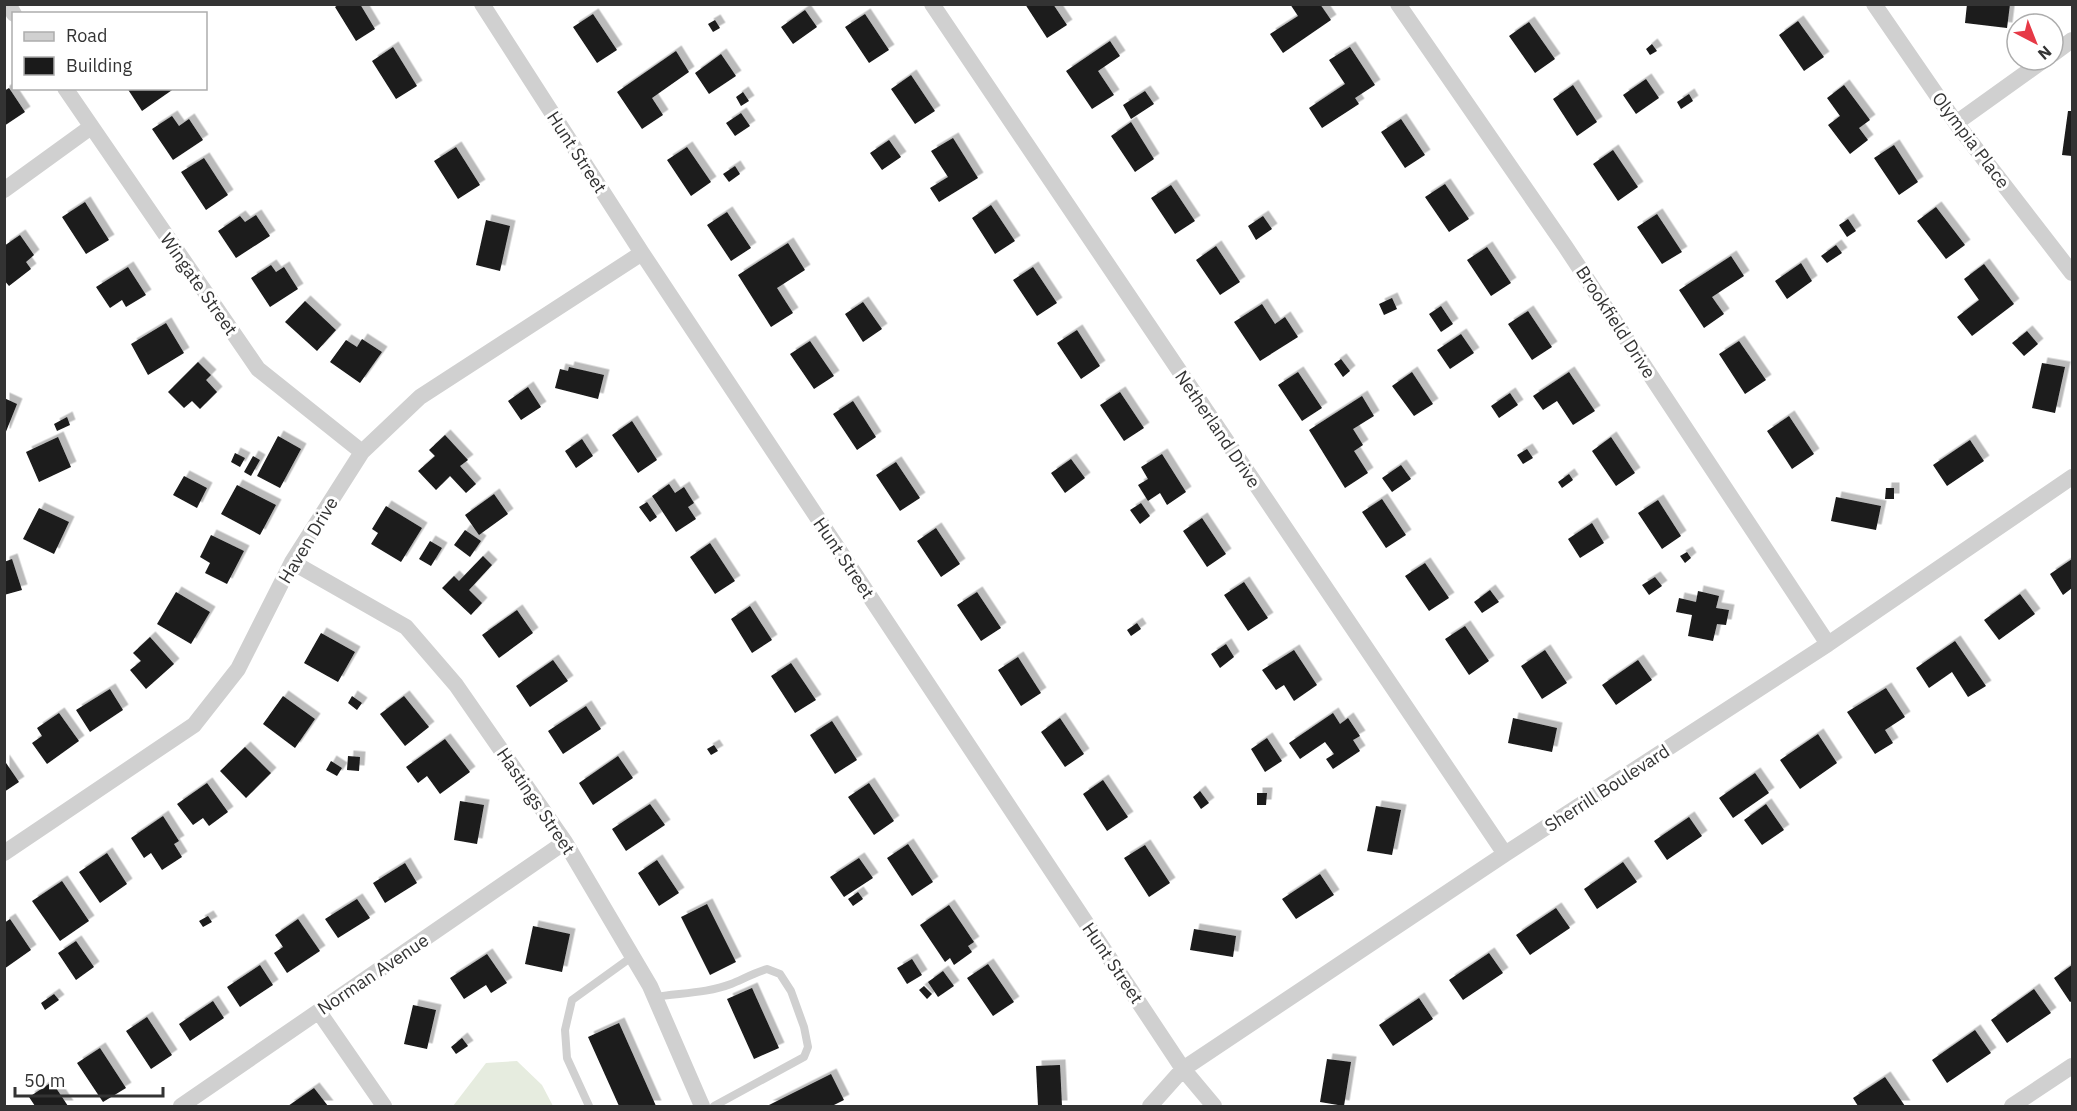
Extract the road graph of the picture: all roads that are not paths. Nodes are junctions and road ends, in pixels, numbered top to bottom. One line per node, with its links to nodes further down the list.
1 (482, 4): 10 (street, Hunt Street)
2 (932, 4): 18 (street, Netherland Drive)
3 (1398, 4): 15 (street, Brookfield Drive)
4 (1874, 4): 7 (street, Olympia Place)
5 (2027, 72): 7 (street)
6 (66, 90): 8 (street, Wingate Street)
7 (1956, 123): 11 (street, Olympia Place)
8 (91, 126): 9 (street); 12 (street, Wingate Street)
9 (4, 190)
10 (642, 253): 12 (street, Haven Drive); 23 (street, Hunt Street)
11 (2073, 273)
12 (362, 452): 14 (street, Haven Drive)
13 (2073, 477): 15 (street, Sherrill Boulevard)
14 (292, 562): 16 (street, Hastings Street); 17 (street, Haven Drive)
15 (1828, 644): 18 (street, Sherrill Boulevard)
16 (565, 842): 19 (street, Hastings Street); 21 (street, Norman Avenue)
17 (4, 853)
18 (1505, 854): 23 (street, Sherrill Boulevard)
19 (633, 956): 20 (street, Hastings Street); 26 (lane)
20 (655, 997): 27 (street, Hastings Street); 28 (lane)
21 (319, 1012): 24 (street, Norman Avenue); 25 (street)
22 (2073, 1066): 31 (street)
23 (1183, 1069): 29 (street, Sherrill Boulevard); 30 (street, Hunt Street)
24 (181, 1107)
25 (384, 1107)
26 (589, 1107)
27 (702, 1107)
28 (714, 1107)
29 (1150, 1107)
30 (1214, 1107)
31 (2012, 1107)

